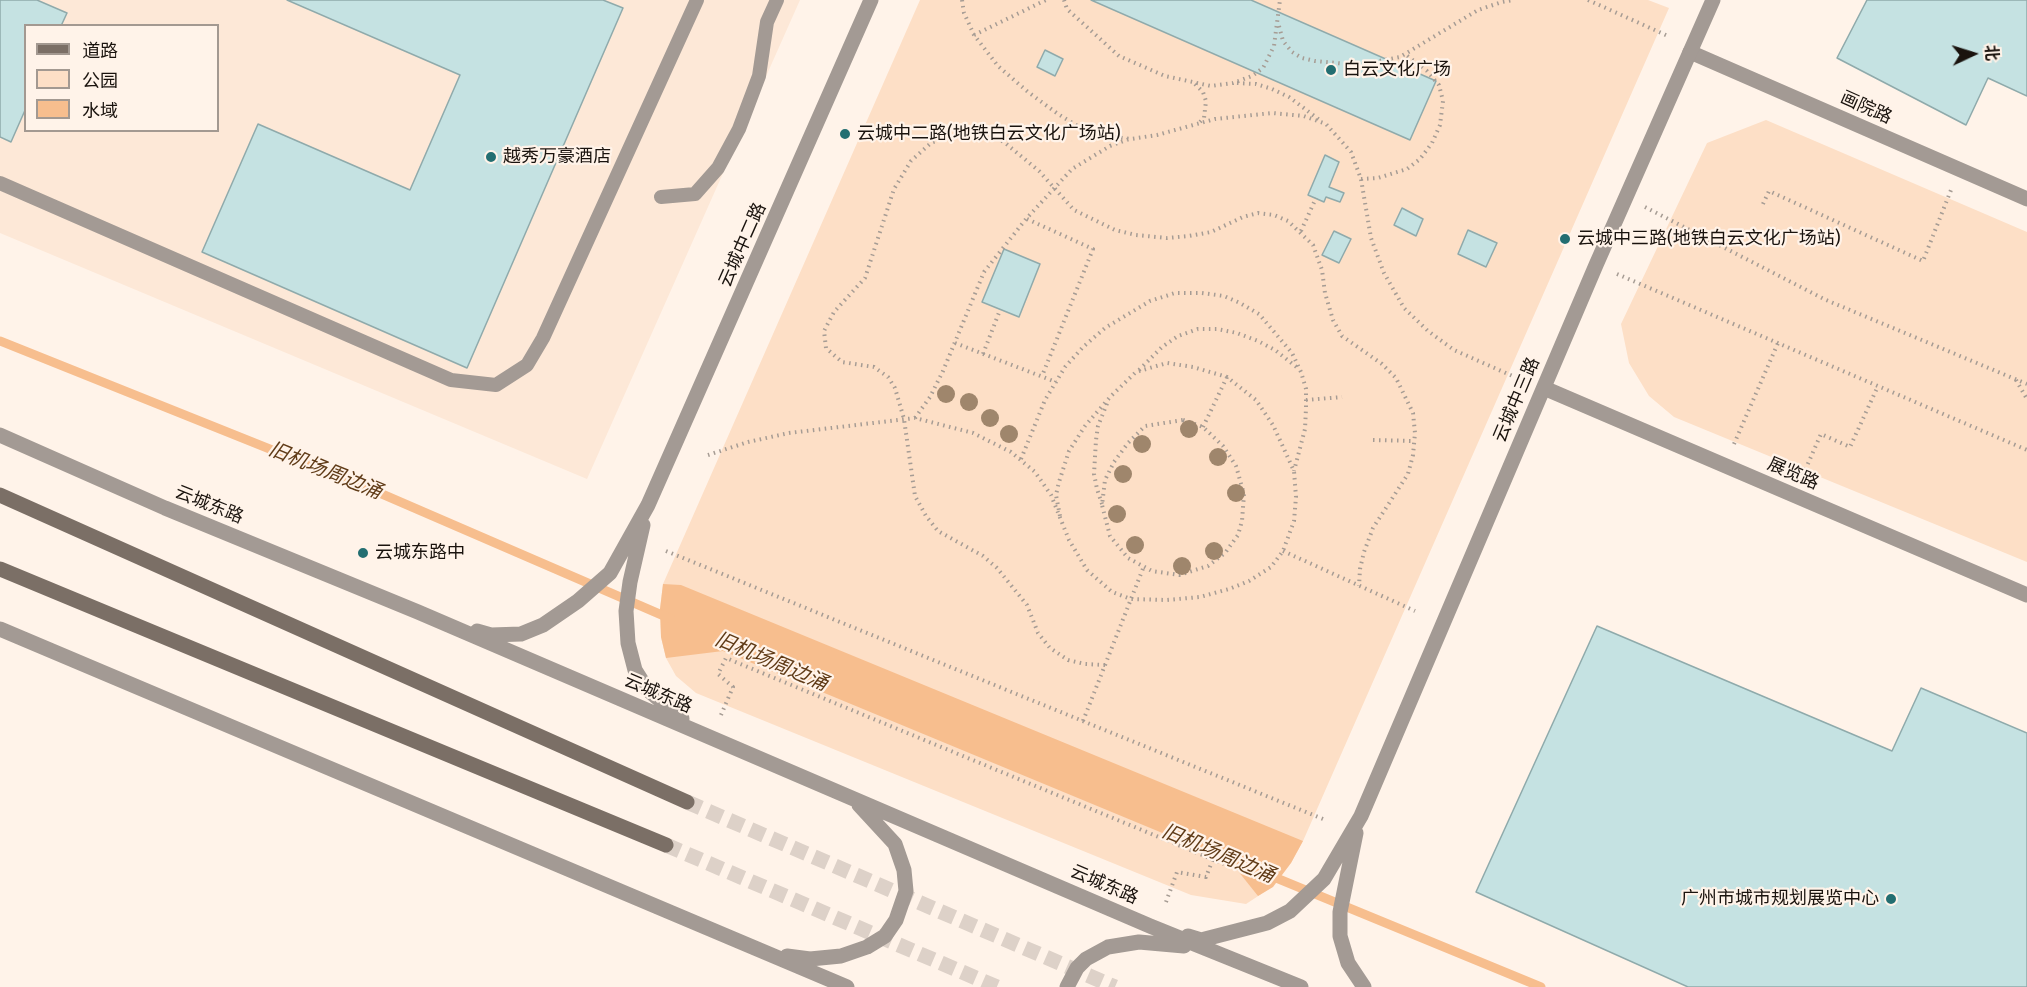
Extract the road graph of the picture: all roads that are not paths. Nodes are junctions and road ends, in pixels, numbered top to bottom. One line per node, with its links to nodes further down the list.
1 (697, 0): 6 (lane)
2 (777, 0): 7 (lane)
3 (871, 0): 12 (street, 云城中二路)
4 (1713, 0): 5 (street, 云城中三路)
5 (1690, 52): 8 (street, 画院路); 9 (street, 云城中三路)
6 (0, 183)
7 (661, 197)
8 (2027, 199)
9 (1544, 388): 14 (street, 展览路); 20 (street, 云城中三路)
10 (0, 435): 15 (street, 云城东路)
11 (0, 495): 19 (main road)
12 (648, 505): 15 (street); 17 (street)
13 (0, 569): 21 (main road)
14 (2027, 595)
15 (418, 612): 17 (street, 云城东路)
16 (0, 629): 24 (street)
17 (698, 732): 18 (street, 云城东路)
18 (851, 798): 22 (street, 云城东路); 24 (street)
19 (687, 802)
20 (1360, 816): 22 (street); 28 (street)
21 (666, 845)
22 (1150, 926): 23 (street, 云城东路)
23 (1214, 952): 26 (street); 27 (street, 云城东路)
24 (772, 955): 25 (street)
25 (847, 987)
26 (1067, 987)
27 (1300, 987)
28 (1364, 987)

